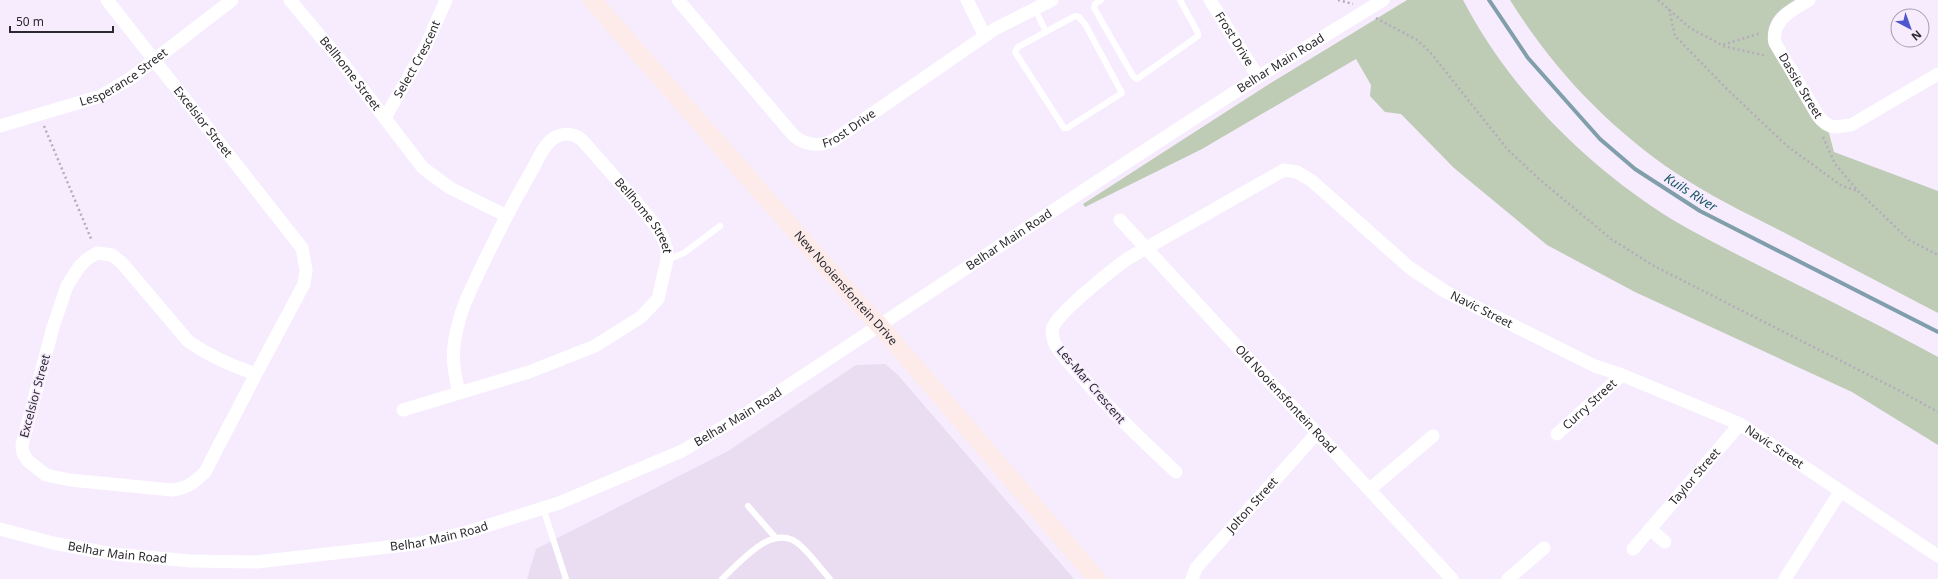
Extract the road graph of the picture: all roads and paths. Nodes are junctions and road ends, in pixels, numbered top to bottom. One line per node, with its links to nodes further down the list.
1 (106, 0): 24 (street, Excelsior Street)
2 (232, 0): 24 (street, Lesperance Street)
3 (290, 0): 30 (street, Bellhome Street)
4 (446, 0): 30 (street, Select Crescent)
5 (592, 0): 40 (street, New Nooiensfontein Drive)
6 (678, 0): 22 (street, Frost Drive)
7 (966, 0): 22 (street)
8 (1052, 0): 17 (street, Frost Drive)
9 (1101, 0): 10 (lane)
10 (1180, 0)
11 (1210, 0): 27 (street, Frost Drive)
12 (1338, 0): 16 (path)
13 (1383, 0): 27 (street, Belhar Main Road)
14 (1658, 0): 18 (path)
15 (1809, 0): 20 (street)
16 (1357, 4)
17 (1035, 9): 21 (lane); 22 (street, Frost Drive)
18 (1669, 9): 23 (path); 32 (path)
19 (1374, 17): 45 (path)
20 (1778, 24): 23 (path); 25 (street, Dassie Street)
21 (1046, 32): 21 (lane)
22 (985, 36)
23 (1722, 46): 25 (path)
24 (153, 60): 28 (street, Lesperance Street); 41 (street, Excelsior Street)
25 (1786, 62): 29 (street, Dassie Street)
26 (1938, 74): 29 (street, Dassie Street)
27 (1258, 77): 40 (street, Belhar Main Road)
28 (40, 114): 31 (street, Lesperance Street); 37 (path)
29 (1820, 117): 32 (path)
30 (385, 118): 33 (street, Bellhome Street)
31 (0, 126)
32 (1858, 191): 38 (path)
33 (506, 215): 39 (street, Bellhome Street); 43 (street, Bellhome Street)
34 (1120, 220): 36 (street, Old Nooiensfontein Road)
35 (720, 226): 39 (lane)
36 (1144, 248): 42 (street, Navic Street); 47 (street, Old Nooiensfontein Road); 50 (street, Les-Mar Crescent)
37 (97, 253): 41 (street); 41 (street, Excelsior Street)
38 (1938, 255)
39 (667, 260): 43 (street, Bellhome Street)
40 (880, 326): 54 (street, Belhar Main Road); 66 (street, New Nooiensfontein Drive)
41 (256, 374)
42 (1622, 375): 46 (street, Navic Street); 48 (street, Curry Street)
43 (459, 393): 44 (street, Bellhome Street)
44 (403, 410)
45 (1938, 412)
46 (1740, 424): 52 (street, Navic Street); 56 (street, Taylor Street)
47 (1317, 433): 51 (street, Old Nooiensfontein Road); 67 (street, Jolton Street)
48 (1557, 434)
49 (1433, 436): 51 (street)
50 (1176, 472)
51 (1370, 489): 68 (street, Old Nooiensfontein Road)
52 (1840, 492): 61 (street, Navic Street); 70 (street)
53 (748, 506): 57 (lane)
54 (542, 508): 55 (street, Belhar Main Road); 63 (lane)
55 (0, 529)
56 (1650, 529): 58 (street); 60 (street, Taylor Street)
57 (775, 537): 62 (lane); 65 (lane)
58 (1665, 542)
59 (1544, 548): 69 (street)
60 (1633, 548)
61 (1938, 556)
62 (730, 577): 64 (lane)
63 (566, 579)
64 (722, 579)
65 (830, 579)
66 (1098, 579)
67 (1192, 579)
68 (1452, 579)
69 (1508, 579)
70 (1785, 579)

